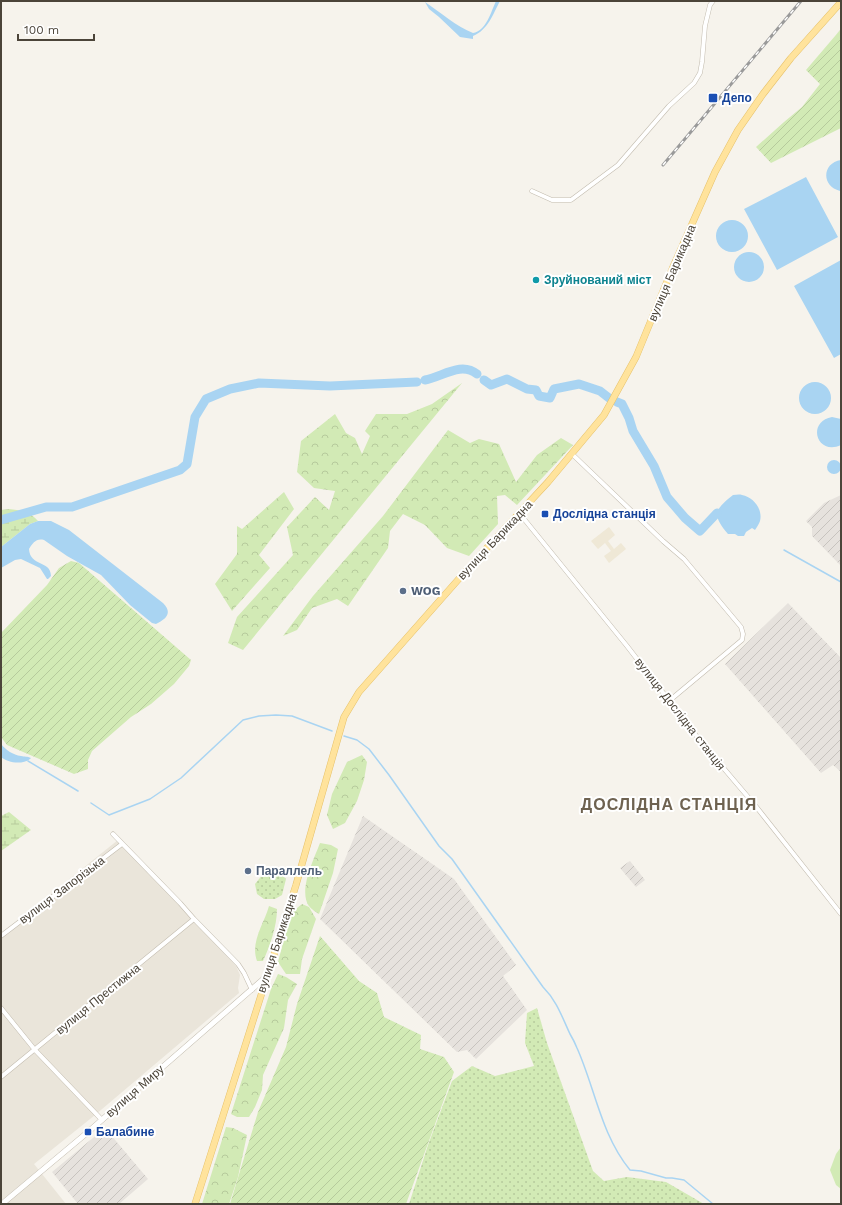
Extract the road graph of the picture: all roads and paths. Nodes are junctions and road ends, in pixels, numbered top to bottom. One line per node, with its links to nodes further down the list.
1 (713, 1): 3 (street)
2 (841, 2): 4 (main road, вулиця Барикадна)
3 (532, 191)
4 (572, 454): 5 (main road, вулиця Барикадна); 6 (street)
5 (520, 514): 6 (street, вулиця Дослідна станція); 12 (main road, вулиця Барикадна)
6 (669, 701): 9 (street, вулиця Дослідна станція)
7 (113, 834): 8 (street)
8 (122, 844): 10 (street); 11 (street, вулиця Запорізька)
9 (841, 914)
10 (194, 919): 13 (street); 15 (street, вулиця Престижна)
11 (1, 936)
12 (267, 976): 13 (street, вулиця Миру); 19 (main road, вулиця Барикадна)
13 (252, 990): 17 (street, вулиця Миру)
14 (1, 1008): 15 (street)
15 (35, 1050): 16 (street, вулиця Престижна); 17 (street)
16 (1, 1077)
17 (102, 1120): 18 (street, вулиця Миру)
18 (2, 1204)
19 (195, 1204)

